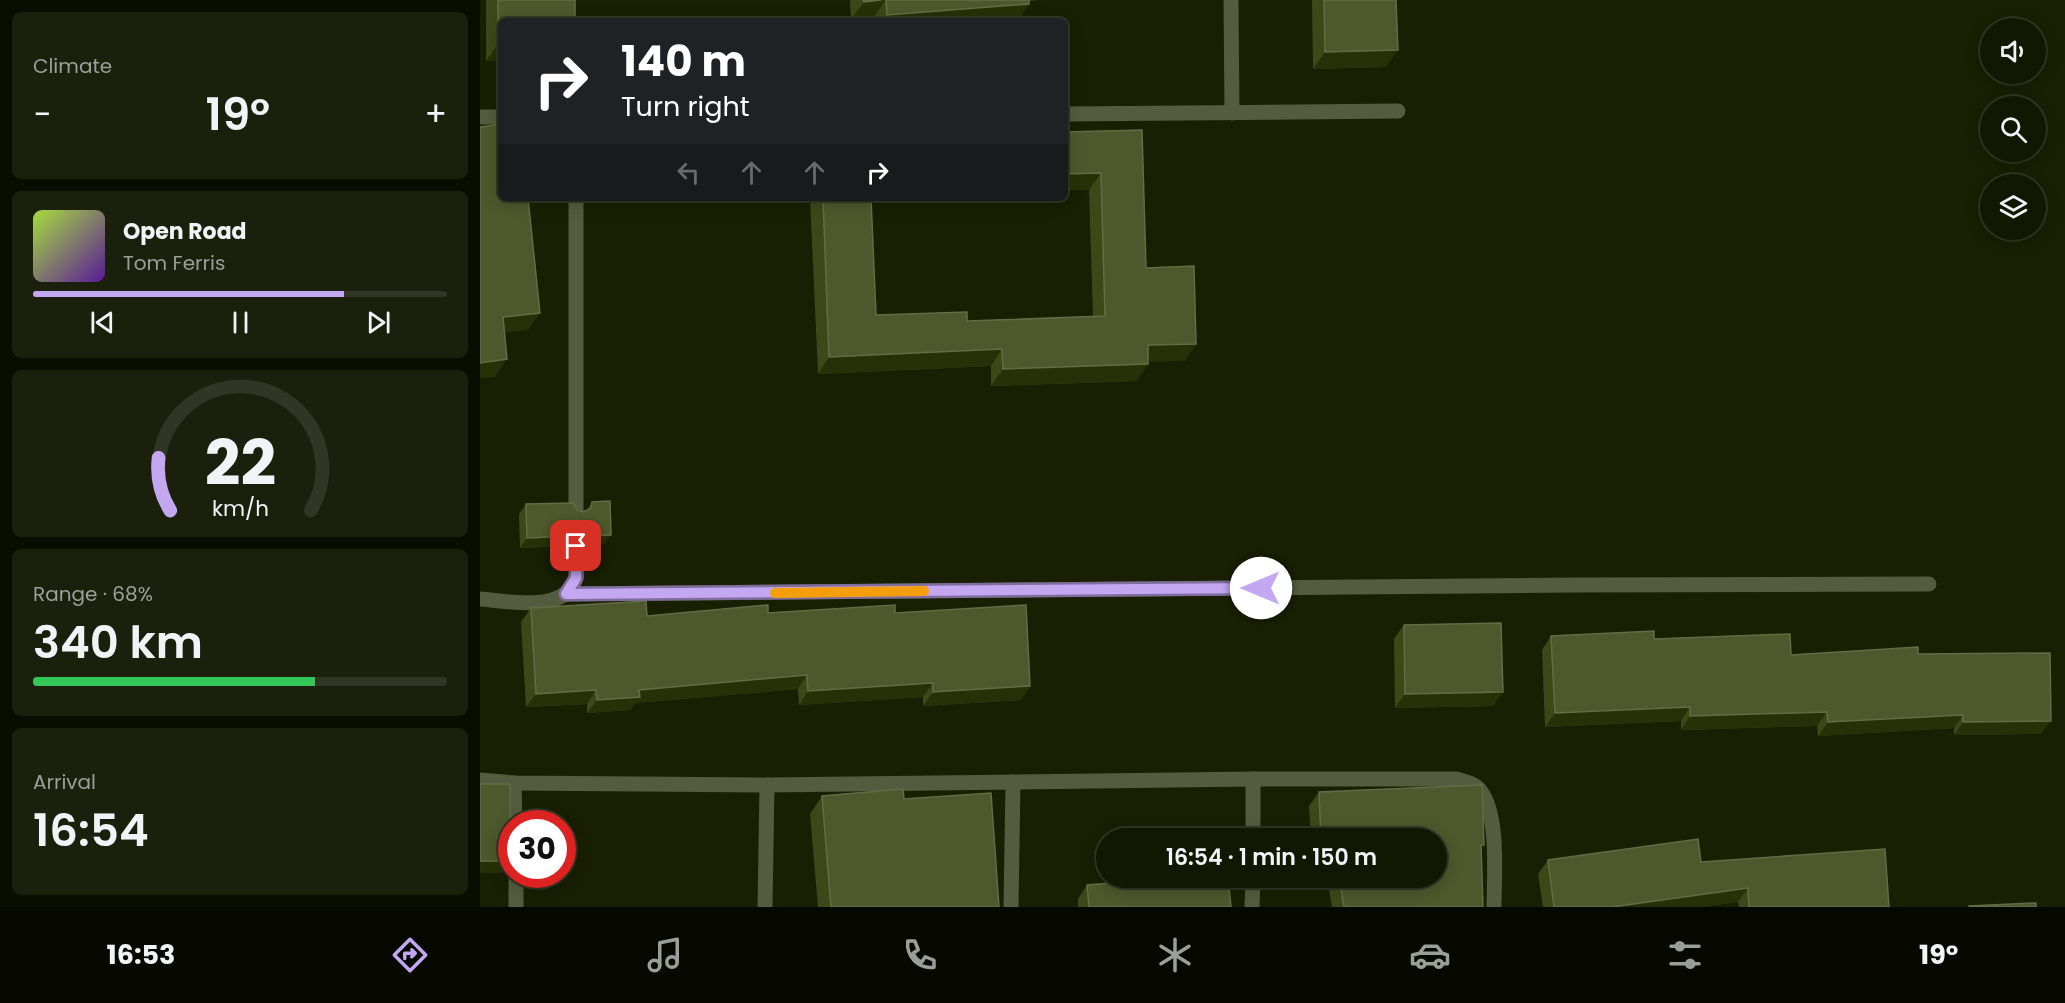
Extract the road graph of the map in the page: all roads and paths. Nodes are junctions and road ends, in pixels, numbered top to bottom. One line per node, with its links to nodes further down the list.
1 (1231, 0): 3 (street)
2 (1398, 111): 3 (street)
3 (1232, 113): 4 (street)
4 (1068, 114)
5 (480, 117): 6 (street)
6 (498, 117)
7 (576, 201): 8 (street)
8 (576, 512)
9 (576, 546): 11 (street)
10 (1929, 584): 11 (street)
11 (566, 594): 12 (street)
12 (480, 599)
13 (1253, 779): 15 (street); 19 (street); 26 (street)
14 (480, 780): 16 (street)
15 (1013, 782): 17 (street); 24 (street)
16 (514, 783): 17 (street); 18 (street)
17 (766, 785): 23 (street)
18 (515, 810)
19 (1253, 828)
20 (516, 888): 22 (street)
21 (1252, 888): 25 (street)
22 (516, 907)
23 (765, 907)
24 (1011, 907)
25 (1252, 907)
26 (1494, 907)

